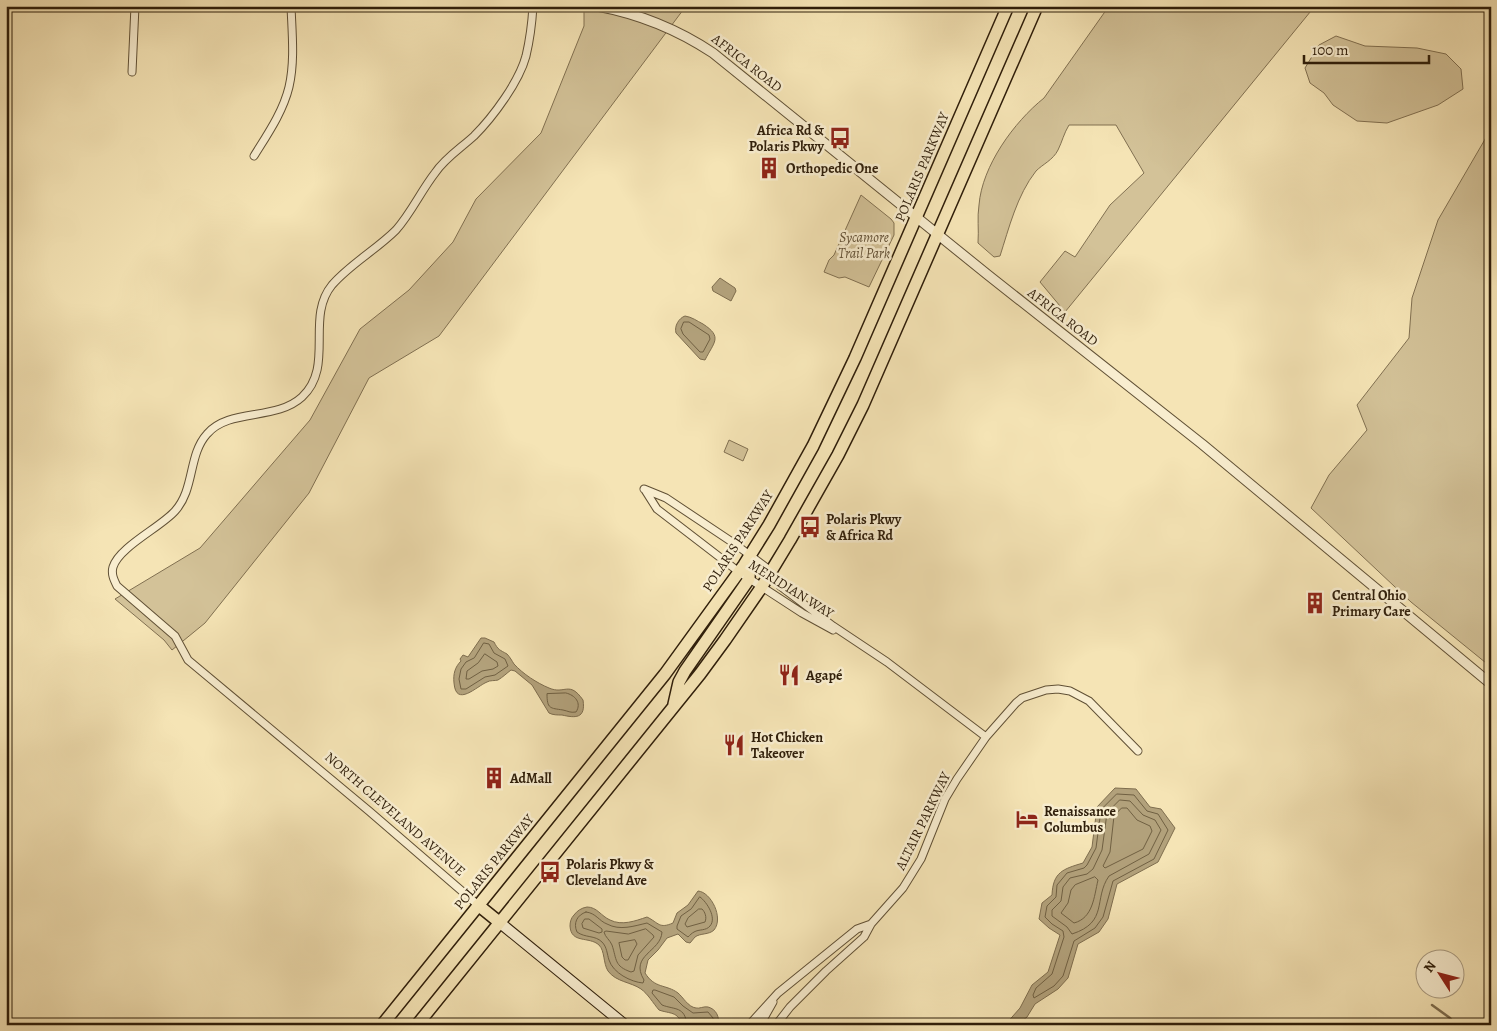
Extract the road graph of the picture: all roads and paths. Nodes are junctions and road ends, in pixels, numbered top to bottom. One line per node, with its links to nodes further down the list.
1 (135, 6): 7 (street)
2 (291, 6): 8 (street)
3 (533, 6): 21 (street, NORTH CLEVELAND AVENUE)
4 (597, 6): 9 (street, AFRICA ROAD)
5 (1008, 6): 9 (main road, POLARIS PARKWAY)
6 (1037, 6): 10 (main road)
7 (132, 72)
8 (254, 156)
9 (917, 216): 10 (street, AFRICA ROAD); 11 (main road, POLARIS PARKWAY)
10 (938, 234): 12 (main road); 17 (street, AFRICA ROAD)
11 (750, 556): 12 (street, MERIDIAN WAY); 13 (main road, POLARIS PARKWAY); 13 (street, MERIDIAN WAY); 14 (main road)
12 (771, 571): 15 (main road); 16 (street, MERIDIAN WAY)
13 (739, 572): 14 (street, MERIDIAN WAY); 21 (main road, POLARIS PARKWAY)
14 (749, 579): 15 (street, MERIDIAN WAY); 18 (main road)
15 (761, 588): 16 (street, MERIDIAN WAY); 18 (main road)
16 (850, 637): 19 (street, MERIDIAN WAY)
17 (1491, 684)
18 (674, 706): 22 (main road)
19 (986, 737): 20 (street, ALTAIR PARKWAY); 23 (street, ALTAIR PARKWAY)
20 (1138, 751)
21 (478, 905): 22 (main road, NORTH CLEVELAND AVENUE); 25 (main road, POLARIS PARKWAY)
22 (499, 922): 26 (main road); 27 (main road, NORTH CLEVELAND AVENUE)
23 (871, 924): 24 (street, ALTAIR PARKWAY); 30 (street, ALTAIR PARKWAY)
24 (778, 993): 28 (street, ALTAIR PARKWAY); 29 (street)
25 (382, 1025)
26 (417, 1025)
27 (626, 1025)
28 (750, 1025)
29 (760, 1025)
30 (776, 1025)

